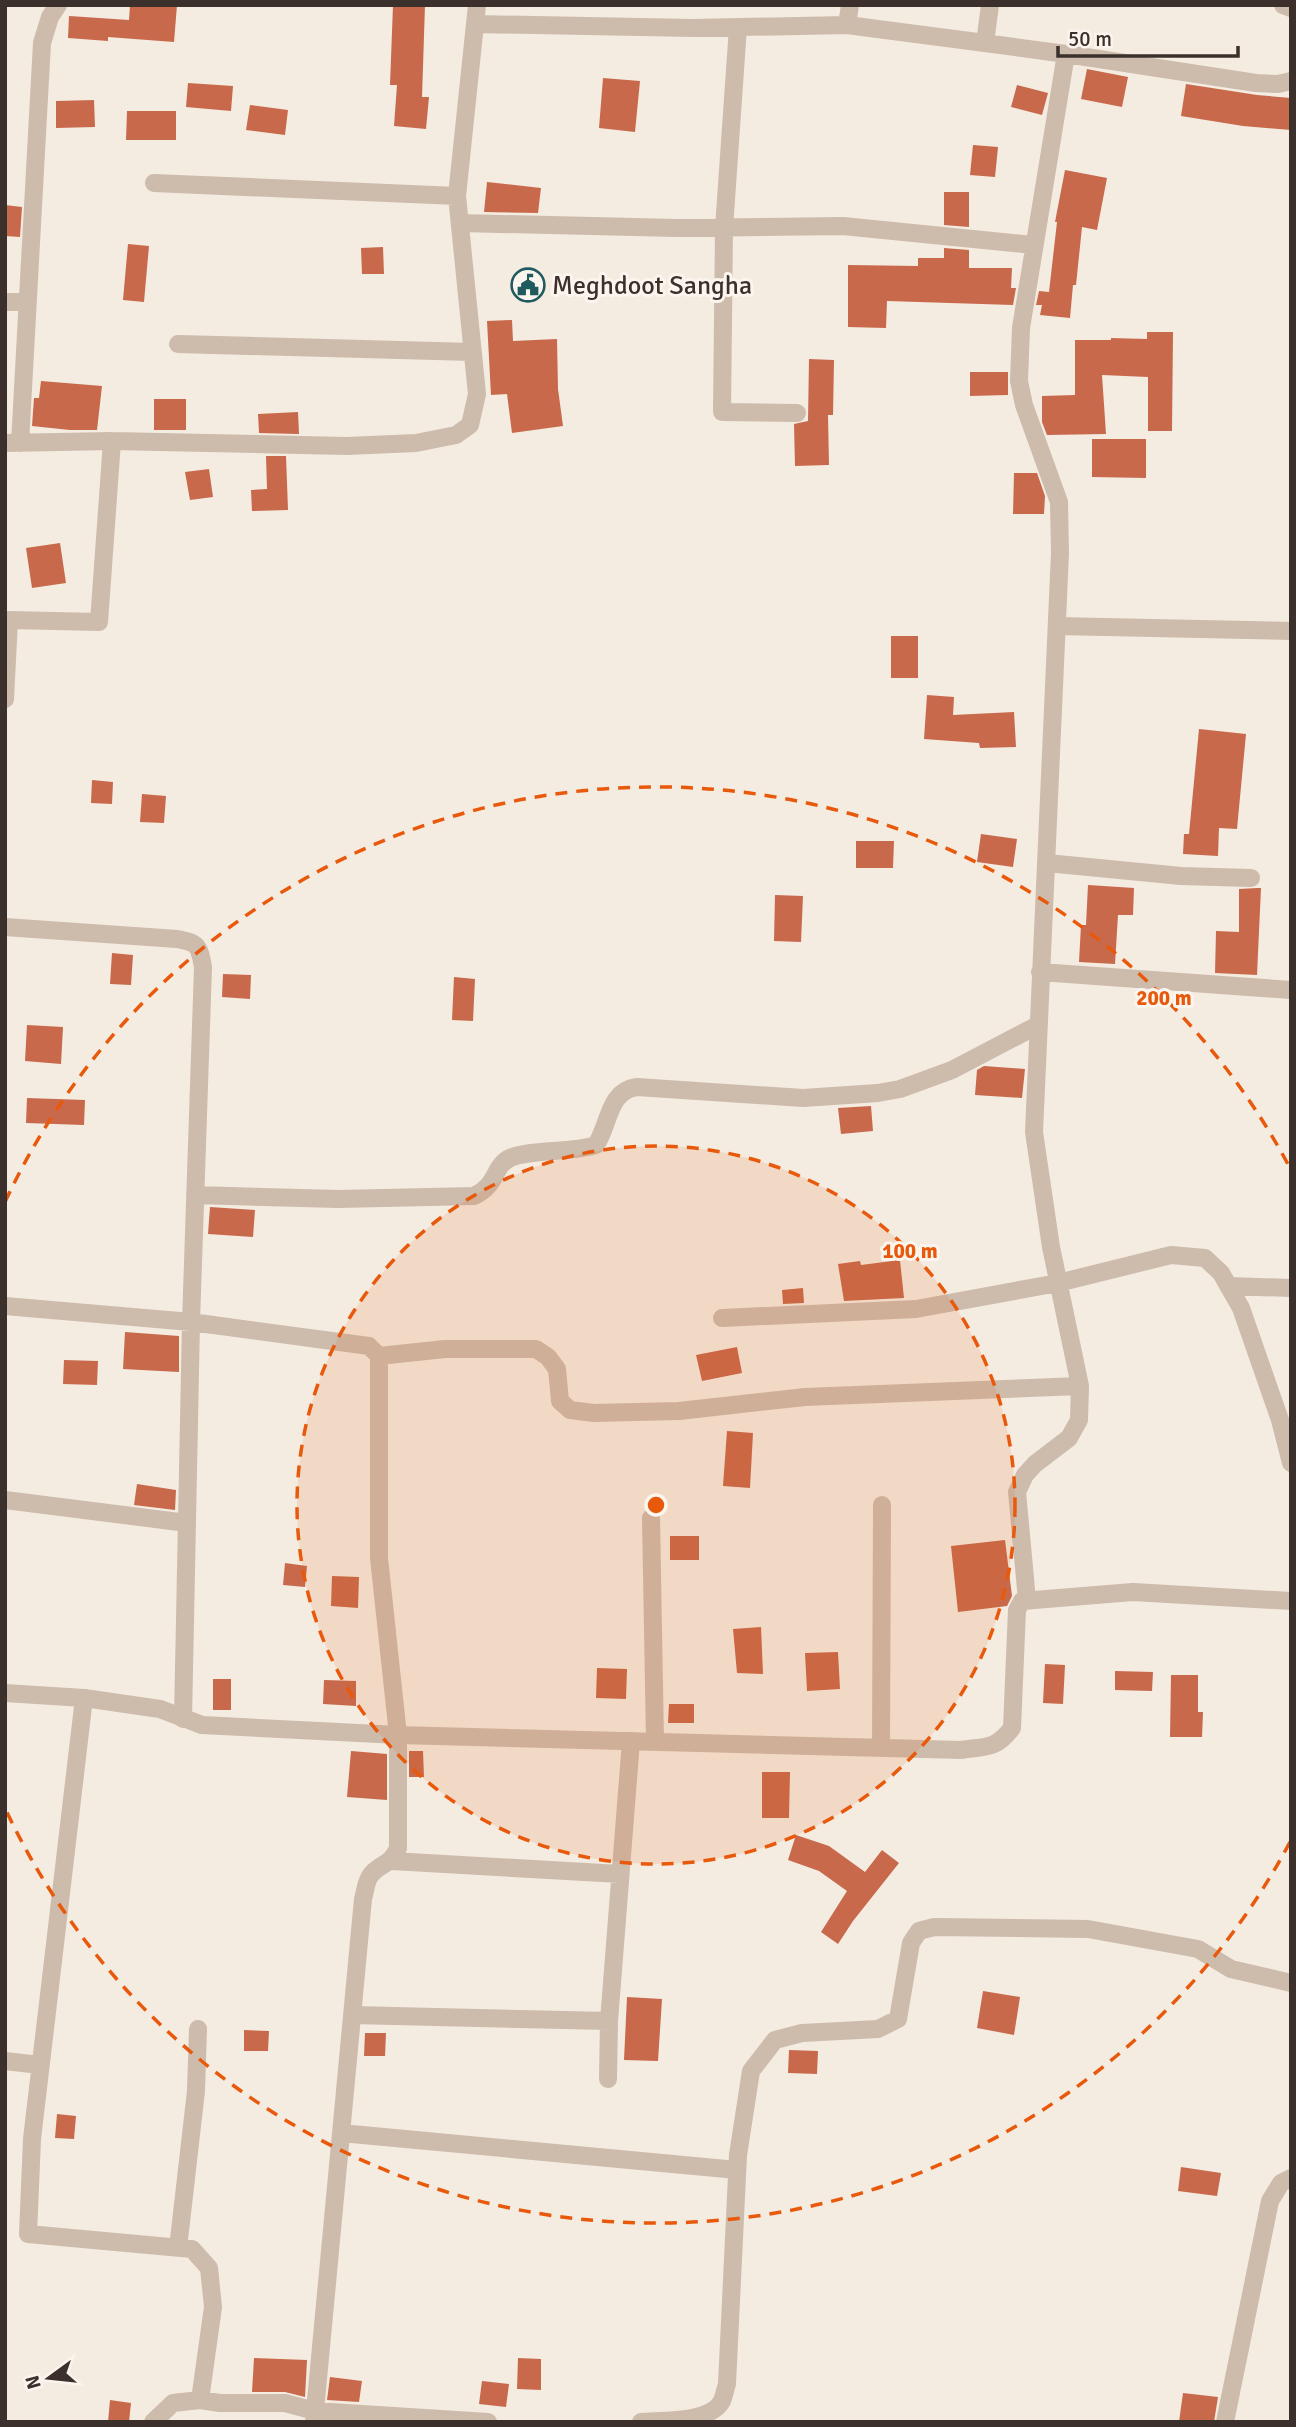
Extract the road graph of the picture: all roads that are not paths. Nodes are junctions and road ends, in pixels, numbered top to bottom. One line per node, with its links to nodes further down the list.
1 (58, 5): 19 (street)
2 (477, 5): 7 (street)
3 (850, 5): 8 (street)
4 (990, 5): 10 (street)
5 (1283, 5): 6 (street)
6 (1291, 8)
7 (475, 24): 9 (street); 14 (street)
8 (847, 25): 9 (street); 10 (street)
9 (738, 27): 16 (street)
10 (985, 43): 11 (street)
11 (1066, 54): 12 (street); 17 (street)
12 (1291, 81)
13 (154, 183): 14 (street)
14 (457, 196): 15 (street)
15 (460, 223): 16 (street); 21 (street)
16 (724, 228): 17 (street); 22 (street)
17 (1033, 245): 25 (street)
18 (5, 302): 19 (street)
19 (27, 302): 24 (street)
20 (178, 344): 21 (street)
21 (471, 352): 23 (street)
22 (797, 413)
23 (112, 441): 24 (street); 27 (street)
24 (13, 443)
25 (1057, 626): 26 (street); 28 (street)
26 (1291, 631)
27 (5, 699)
28 (1047, 863): 29 (street); 31 (street)
29 (1251, 878)
30 (5, 927): 34 (street)
31 (1040, 972): 32 (street); 33 (street)
32 (1291, 990)
33 (1038, 1025): 34 (street); 35 (street)
34 (195, 1195): 40 (street)
35 (1058, 1283): 36 (street); 39 (street); 42 (street)
36 (1228, 1286): 37 (street); 43 (street)
37 (1291, 1288)
38 (5, 1306): 40 (street)
39 (722, 1318)
40 (191, 1322): 41 (street); 47 (street)
41 (379, 1356): 42 (street); 53 (street)
42 (1080, 1386): 48 (street)
43 (1291, 1464)
44 (5, 1500): 47 (street)
45 (882, 1505): 56 (street)
46 (652, 1518): 55 (street)
47 (187, 1523): 52 (street)
48 (1027, 1600): 49 (street); 56 (street)
49 (1291, 1601)
50 (5, 1693): 51 (street)
51 (84, 1698): 52 (street); 64 (street)
52 (183, 1718): 53 (street)
53 (398, 1735): 54 (street); 57 (street)
54 (631, 1741): 55 (street); 58 (street)
55 (655, 1741): 56 (street)
56 (881, 1747)
57 (392, 1861): 58 (street); 60 (street)
58 (620, 1874): 61 (street)
59 (1291, 1983): 67 (street)
60 (352, 2015): 61 (street); 66 (street)
61 (609, 2021): 65 (street)
62 (198, 2029): 69 (street)
63 (5, 2061): 64 (street)
64 (40, 2065): 69 (street)
65 (608, 2080)
66 (341, 2133): 67 (street); 71 (street)
67 (737, 2170): 74 (street)
68 (1291, 2178): 75 (street)
69 (178, 2248): 70 (street)
70 (200, 2400): 71 (street); 72 (street)
71 (315, 2416): 73 (street)
72 (153, 2422)
73 (488, 2422)
74 (641, 2422)
75 (1225, 2422)

